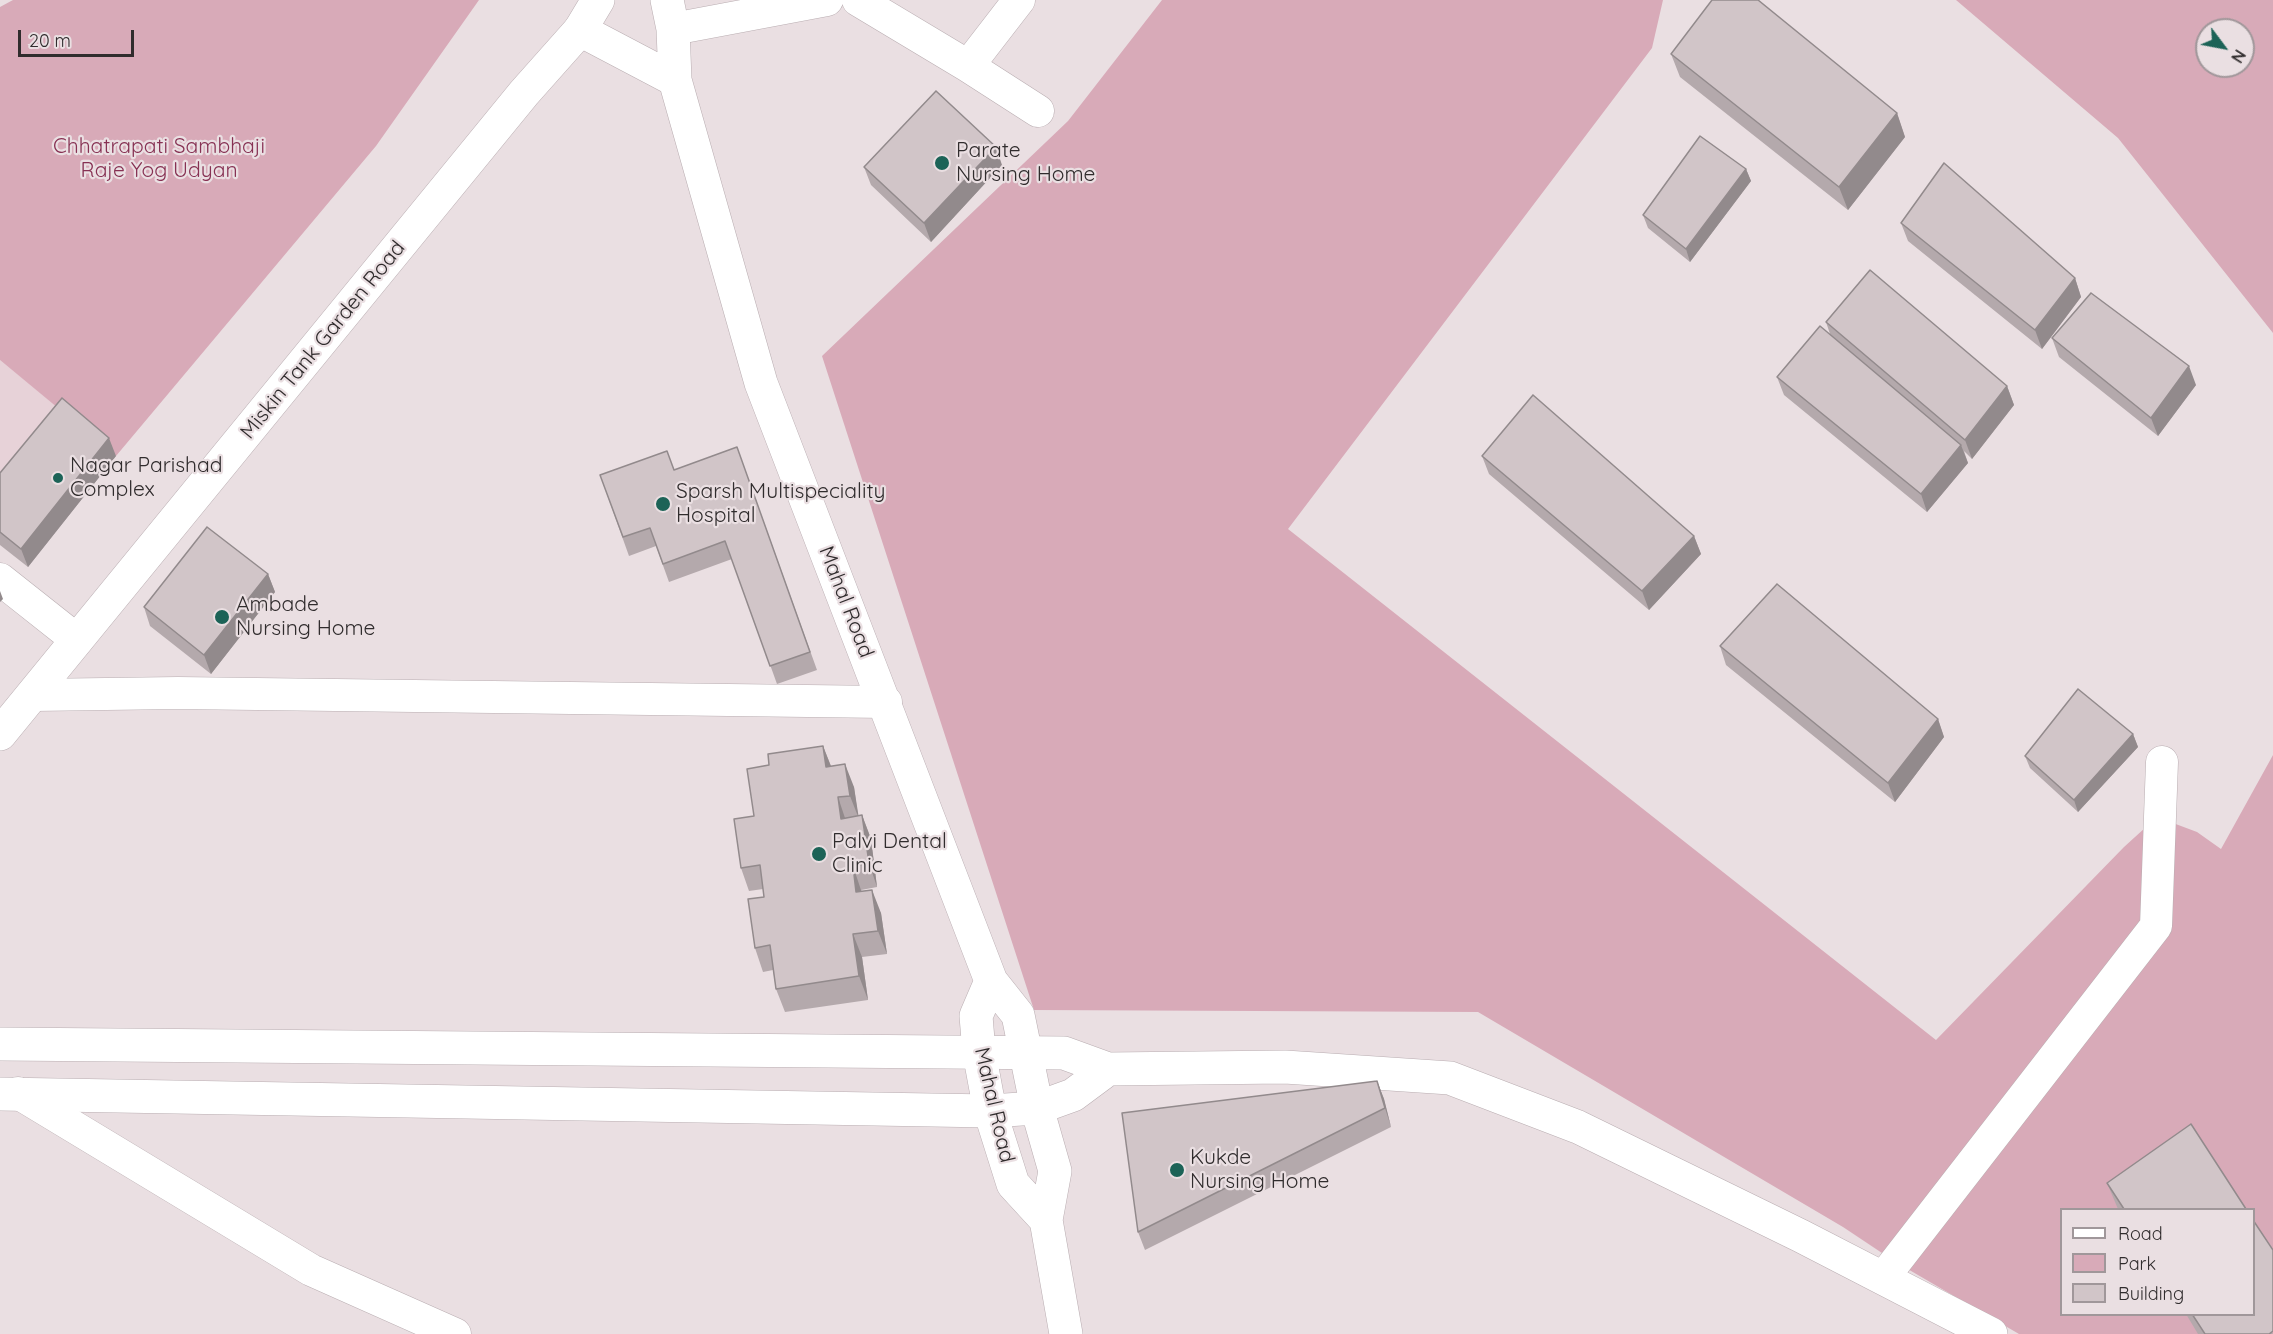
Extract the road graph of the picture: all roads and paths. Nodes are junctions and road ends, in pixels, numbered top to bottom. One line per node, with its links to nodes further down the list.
1 (598, 0): 6 (main road, Miskin Tank Garden Road)
2 (827, 0): 5 (street)
3 (858, 0): 7 (street)
4 (1019, 0): 7 (street)
5 (670, 15): 8 (main road, Mahal Road)
6 (580, 30): 8 (main road); 11 (main road, Miskin Tank Garden Road)
7 (968, 66): 9 (street)
8 (675, 80): 13 (main road, Mahal Road)
9 (1038, 111)
10 (0, 579): 11 (street)
11 (78, 640): 12 (main road, Miskin Tank Garden Road)
12 (33, 695): 13 (street); 14 (main road, Miskin Tank Garden Road)
13 (886, 702): 16 (main road, Mahal Road)
14 (0, 734)
15 (2162, 762): 25 (street)
16 (991, 981): 18 (main road, Mahal Road); 19 (main road, Mahal Road)
17 (0, 1044): 18 (main road)
18 (980, 1052): 19 (main road); 23 (main road, Mahal Road)
19 (1027, 1053): 20 (main road); 22 (main road, Mahal Road)
20 (1108, 1070): 22 (main road); 25 (main road)
21 (9, 1094): 23 (main road); 26 (street)
22 (1037, 1108): 23 (main road); 24 (main road, Mahal Road)
23 (990, 1111): 24 (main road, Mahal Road)
24 (1046, 1220): 27 (main road, Mahal Road)
25 (1883, 1278): 28 (main road)
26 (455, 1334)
27 (1066, 1334)
28 (1992, 1334)

